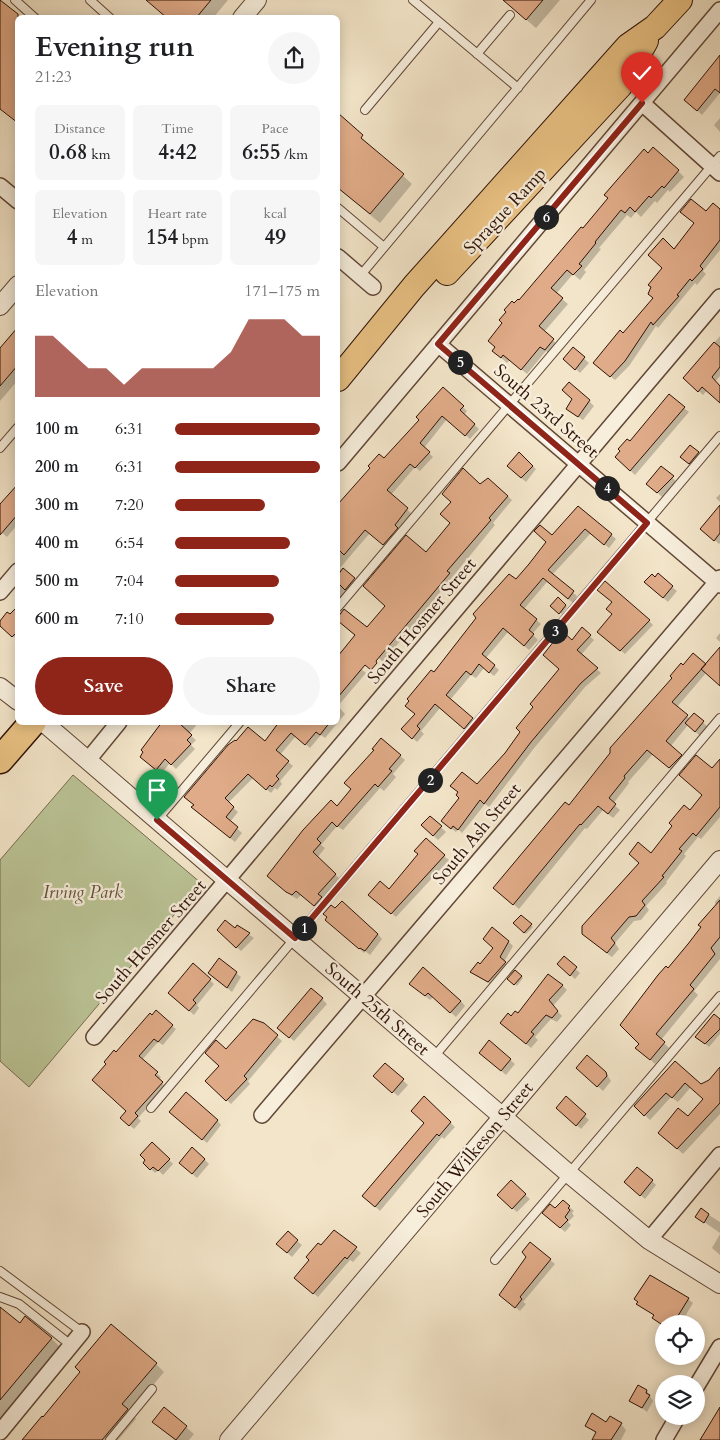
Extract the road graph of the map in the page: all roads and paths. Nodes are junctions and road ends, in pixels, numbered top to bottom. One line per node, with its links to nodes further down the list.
1 (15, 0): 8 (lane)
2 (90, 0): 9 (lane)
3 (257, 0): 10 (street)
4 (413, 0): 12 (lane)
5 (591, 0): 14 (lane)
6 (680, 0): 27 (highway, Sprague Ramp)
7 (720, 10): 15 (street)
8 (32, 15)
9 (107, 15)
10 (244, 15)
11 (510, 15): 13 (lane)
12 (439, 22): 13 (lane); 16 (lane)
13 (478, 54): 14 (lane)
14 (518, 88): 21 (lane)
15 (642, 103): 17 (street); 26 (street)
16 (365, 110)
17 (717, 165): 28 (lane)
18 (0, 186): 19 (street)
19 (15, 198)
20 (340, 210): 21 (lane)
21 (384, 248): 23 (lane)
22 (340, 259): 23 (street)
23 (360, 276): 24 (street)
24 (373, 287)
25 (720, 297): 33 (street, South Hosmer Street)
26 (438, 344): 28 (street, South 23rd Street); 32 (street)
27 (340, 378)
28 (509, 404): 33 (street, South 23rd Street); 38 (lane)
29 (15, 430): 31 (lane)
30 (720, 436): 34 (lane)
31 (0, 448)
32 (340, 461)
33 (579, 464): 34 (street, South 23rd Street); 52 (street, South Hosmer Street)
34 (647, 523): 36 (street, South 23rd Street); 53 (lane)
35 (15, 574): 37 (street)
36 (719, 582): 54 (street, South Ash Street)
37 (0, 592)
38 (340, 605)
39 (0, 687): 40 (street)
40 (15, 699)
41 (720, 718): 57 (lane)
42 (16, 725): 47 (highway)
43 (30, 725): 48 (highway)
44 (47, 725): 49 (street, South 25th Street)
45 (117, 725): 49 (street)
46 (237, 725): 50 (lane)
47 (0, 737)
48 (0, 760)
49 (88, 760): 50 (street, South 25th Street)
50 (157, 820): 52 (street, South 25th Street)
51 (720, 860): 60 (street, South Wilkeson Street)
52 (229, 880): 53 (street, South 25th Street); 56 (street, South Hosmer Street)
53 (295, 938): 54 (street, South 25th Street); 58 (lane)
54 (363, 996): 57 (street, South 25th Street); 59 (street, South Ash Street)
55 (720, 996): 62 (lane)
56 (94, 1037)
57 (433, 1058): 60 (street, South 25th Street)
58 (151, 1108)
59 (262, 1115)
60 (502, 1117): 62 (street, South 25th Street); 76 (street, South Wilkeson Street)
61 (720, 1155): 63 (street)
62 (568, 1173): 63 (street, South 25th Street); 64 (lane)
63 (650, 1240): 66 (street, South 25th Street)
64 (495, 1260)
65 (0, 1271): 68 (lane)
66 (720, 1284)
67 (0, 1296): 69 (lane)
68 (82, 1332): 69 (street)
69 (72, 1346): 74 (street)
70 (720, 1347): 71 (street)
71 (703, 1375)
72 (152, 1389): 75 (lane)
73 (673, 1425): 77 (street)
74 (0, 1432)
75 (110, 1440)
76 (229, 1440)
77 (664, 1440)

